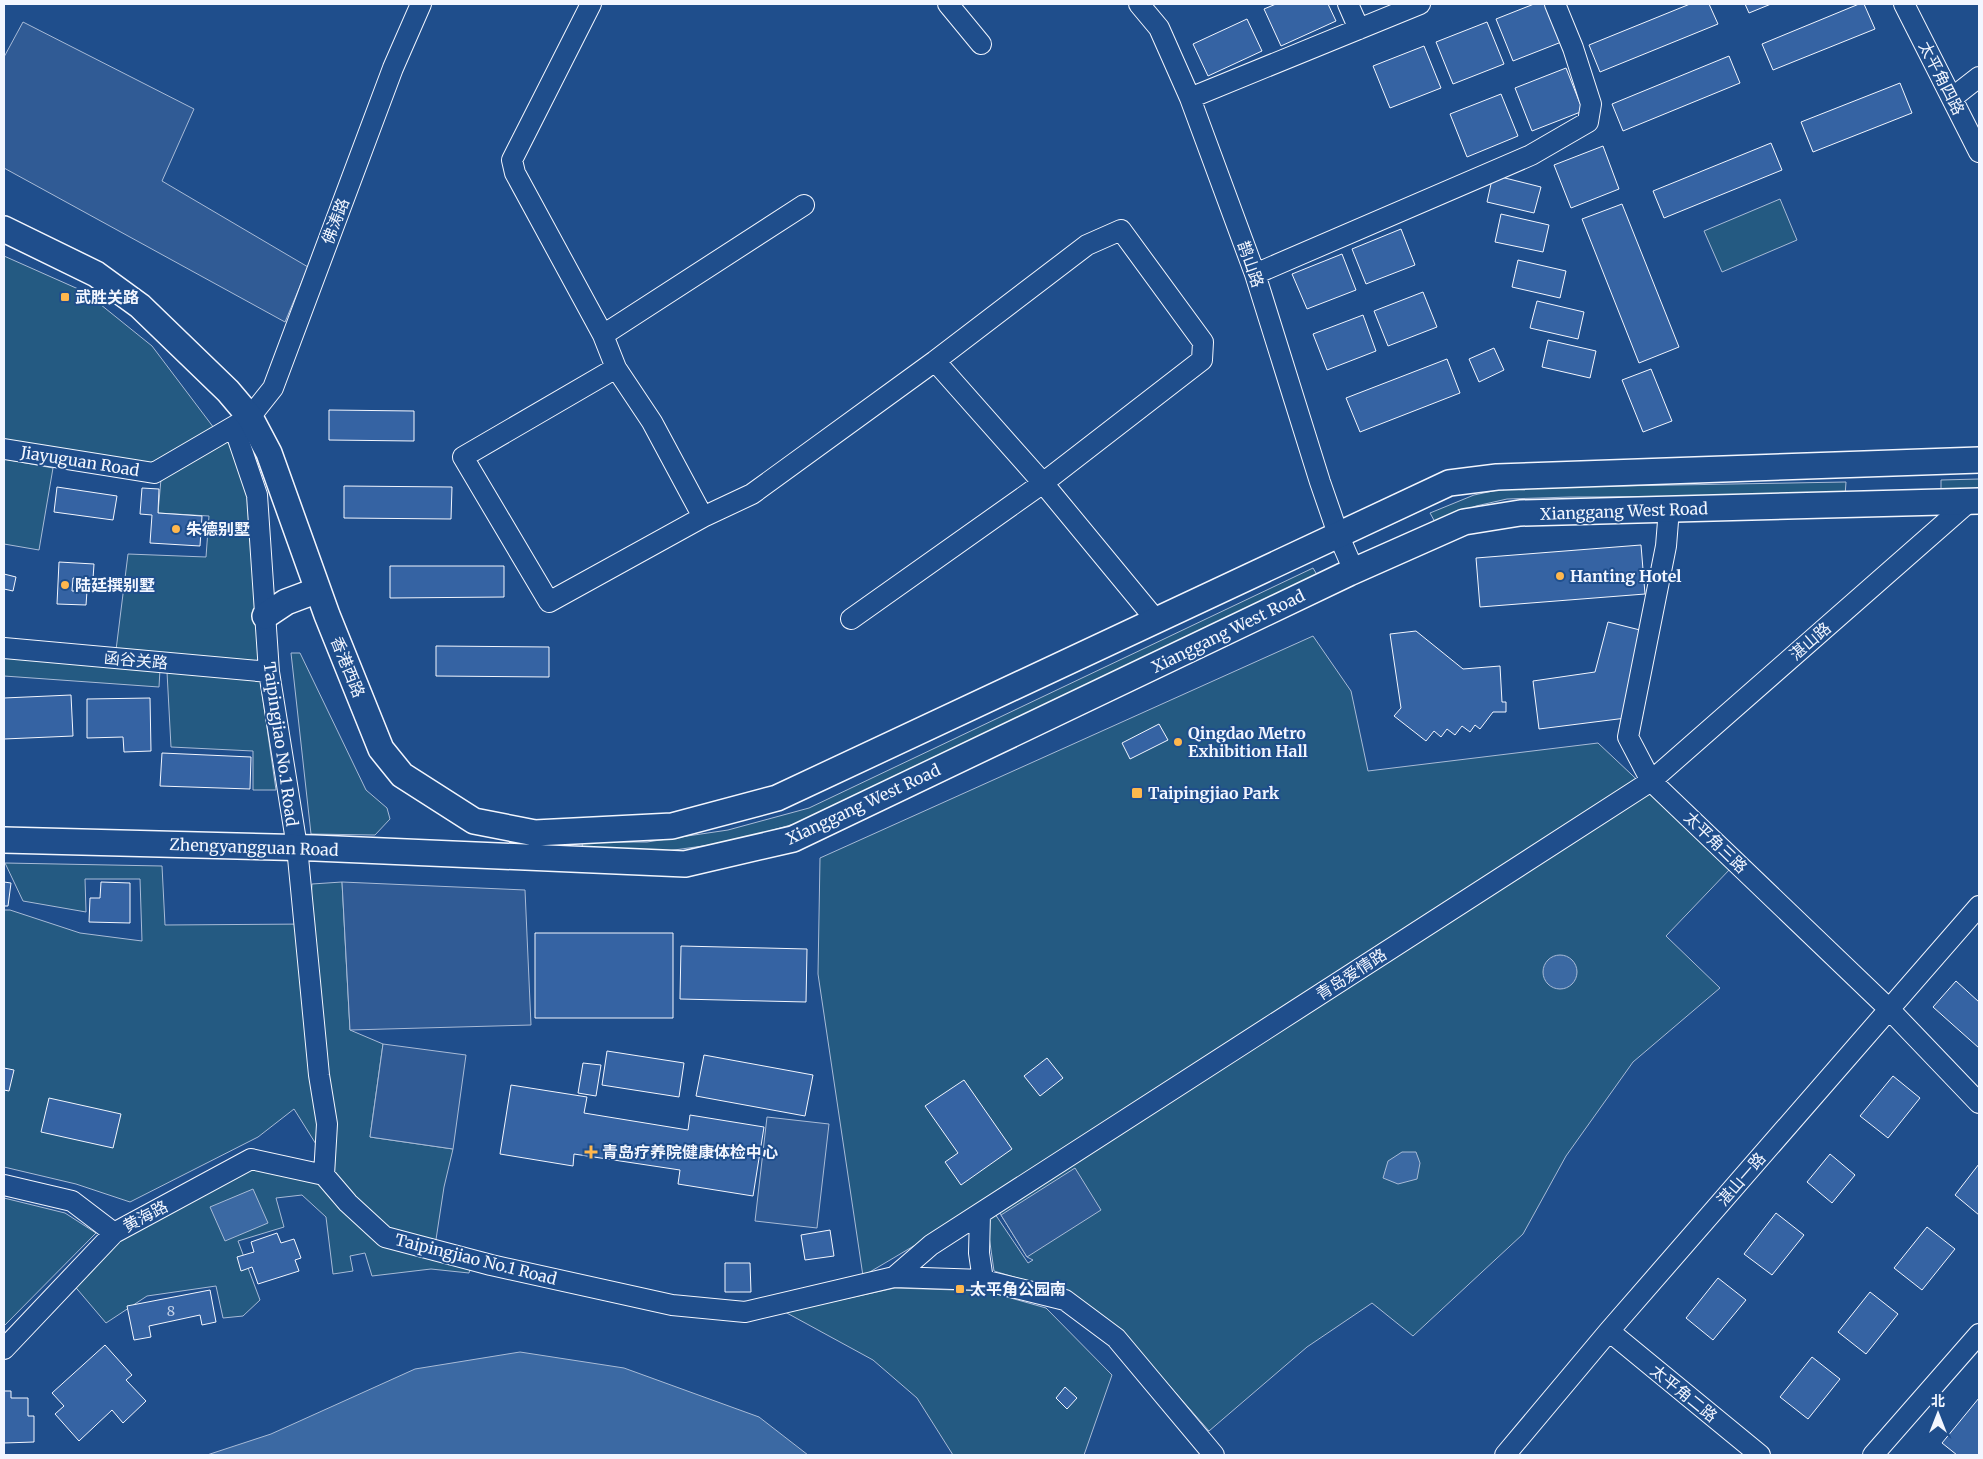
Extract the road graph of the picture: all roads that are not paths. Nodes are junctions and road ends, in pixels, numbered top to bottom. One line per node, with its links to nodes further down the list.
1 (421, 4): 21 (street, 佛涛路)
2 (591, 4): 18 (street)
3 (948, 4): 10 (street)
4 (1139, 4): 12 (street, 鹊山路)
5 (1348, 4): 9 (street)
6 (1420, 4): 9 (street)
7 (1555, 4): 17 (street)
8 (1904, 4): 13 (street, 太平角四路)
9 (1359, 29): 12 (street)
10 (981, 44)
11 (1979, 77): 13 (street)
12 (1190, 98): 17 (street, 鹊山路)
13 (1952, 98): 14 (street, 太平角四路)
14 (1979, 152)
15 (804, 205): 18 (street)
16 (4, 229): 21 (main road)
17 (1255, 274): 28 (street, 鹊山路)
18 (603, 335): 20 (street)
19 (935, 361): 24 (street); 24 (street); 27 (street)
20 (616, 368): 27 (street); 27 (street)
21 (242, 422): 22 (street, Jiayuguan Road); 30 (main road, 香港西路); 31 (street, Taipingjiao No.1 Road)
22 (4, 449)
23 (1979, 460): 28 (main road)
24 (1043, 483): 32 (street); 33 (street)
25 (1974, 501): 26 (main road, Xianggang West Road); 36 (street, 湛山路)
26 (1669, 509): 29 (main road, Xianggang West Road); 36 (street, 太平角三路)
27 (703, 517)
28 (1338, 534): 29 (street, 鹊山路); 33 (main road)
29 (1354, 571): 39 (main road, Xianggang West Road)
30 (318, 590): 31 (main road); 33 (main road, 香港西路)
31 (265, 616): 35 (street, Taipingjiao No.1 Road)
32 (851, 619)
33 (1156, 620)
34 (4, 648): 35 (street, 函谷关路)
35 (269, 672): 38 (street, Taipingjiao No.1 Road)
36 (1651, 781): 41 (street, 太平角三路); 45 (street, 青岛爱情路)
37 (4, 840): 38 (main road, Zhengyangguan Road)
38 (297, 847): 39 (main road, Zhengyangguan Road); 43 (street, Taipingjiao No.1 Road)
39 (503, 858)
40 (1979, 906): 41 (street, 湛山一路)
41 (1889, 1010): 42 (street, 太平角三路); 49 (street, 湛山一路)
42 (1979, 1103)
43 (324, 1175): 46 (street, 黄海路); 47 (street, Taipingjiao No.1 Road)
44 (4, 1185): 46 (street)
45 (980, 1214): 47 (street, 青岛爱情路); 48 (street)
46 (114, 1233): 51 (street, 黄海路)
47 (894, 1277): 48 (street, Taipingjiao No.1 Road)
48 (983, 1280): 52 (street, Taipingjiao No.1 Road)
49 (1609, 1331): 53 (street, 湛山一路); 54 (street, 太平角二路)
50 (1979, 1334): 55 (street)
51 (4, 1349)
52 (1214, 1455)
53 (1505, 1455)
54 (1760, 1455)
55 (1874, 1455)

